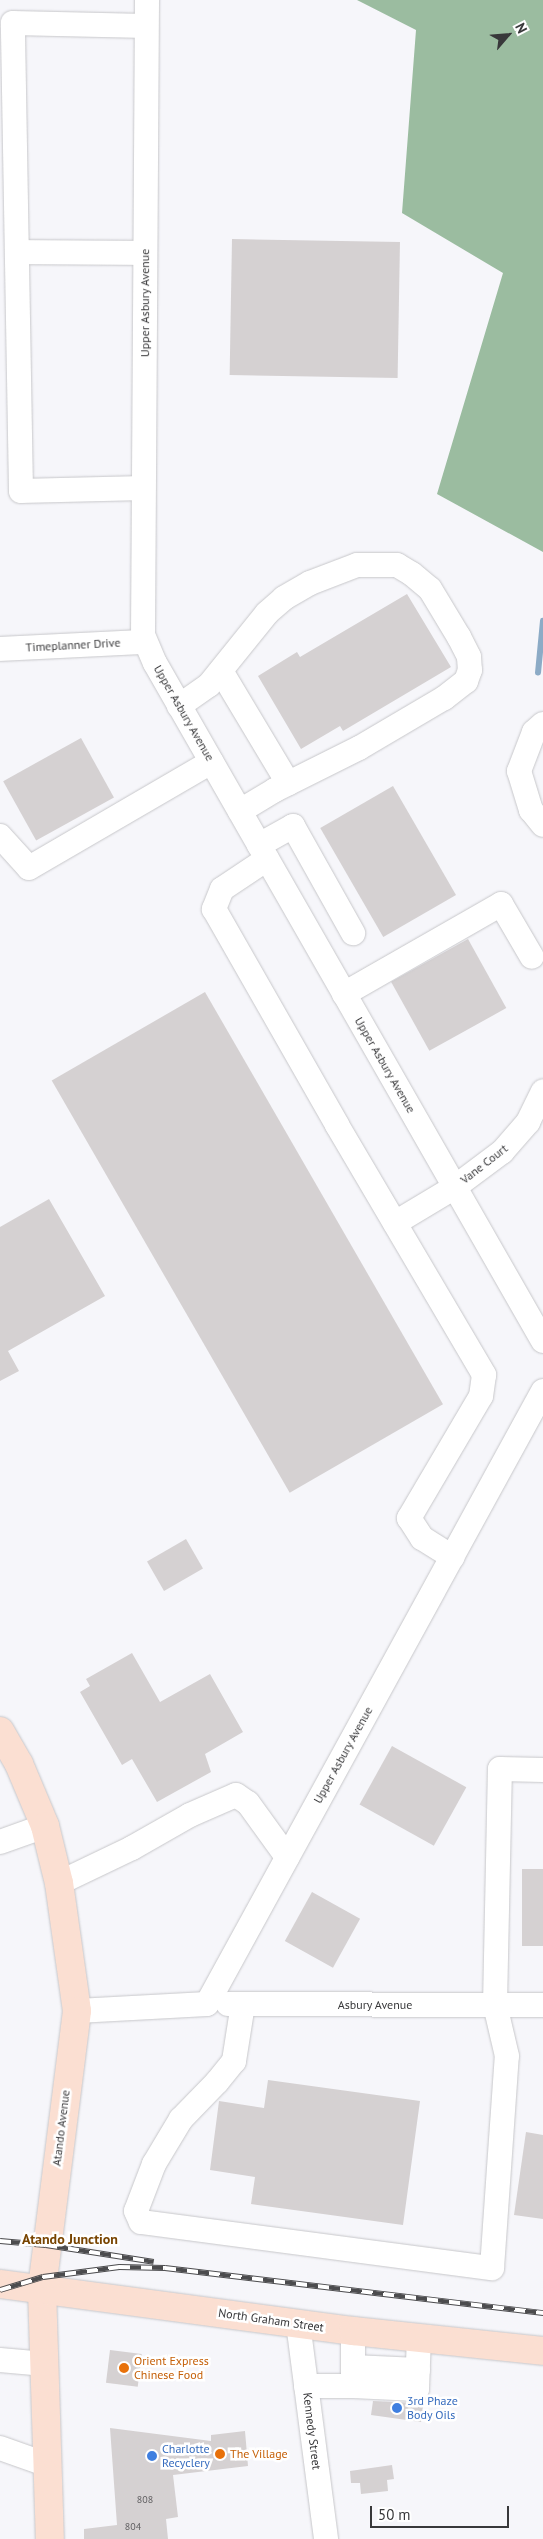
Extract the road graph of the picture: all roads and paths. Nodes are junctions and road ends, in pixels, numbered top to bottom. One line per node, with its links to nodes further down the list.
1 (147, 0): 2 (street, Upper Asbury Avenue)
2 (146, 26): 3 (street); 4 (street, Upper Asbury Avenue)
3 (17, 252): 4 (street); 5 (street)
4 (145, 253): 5 (street, Upper Asbury Avenue)
5 (144, 488): 6 (street, Upper Asbury Avenue)
6 (146, 642): 7 (street, Timeplanner Drive); 9 (street, Upper Asbury Avenue)
7 (0, 648)
8 (221, 671): 9 (street); 12 (street); 12 (street)
9 (179, 706): 11 (street, Upper Asbury Avenue)
10 (543, 724): 14 (street)
11 (211, 762): 13 (street, Upper Asbury Avenue); 15 (street)
12 (288, 783): 13 (street)
13 (240, 811): 16 (street, Upper Asbury Avenue)
14 (543, 825)
15 (0, 836)
16 (263, 852): 17 (street); 19 (street, Upper Asbury Avenue); 22 (street)
17 (353, 934)
18 (532, 957): 19 (street)
19 (344, 994): 21 (street, Upper Asbury Avenue)
20 (543, 1091): 21 (street, Vane Court)
21 (455, 1187): 22 (street, Vane Court); 23 (street, Upper Asbury Avenue)
22 (394, 1223): 25 (street)
23 (543, 1341)
24 (543, 1391): 25 (street, Upper Asbury Avenue)
25 (452, 1557): 30 (street, Upper Asbury Avenue)
26 (0, 1731): 28 (main road, Atando Avenue)
27 (543, 1770): 34 (street)
28 (45, 1826): 29 (street); 31 (main road, Atando Avenue)
29 (0, 1842)
30 (287, 1857): 31 (street); 32 (street, Upper Asbury Avenue)
31 (59, 1883): 36 (main road, Atando Avenue)
32 (207, 2004): 33 (street, Asbury Avenue); 36 (street)
33 (243, 2004): 34 (street, Asbury Avenue); 34 (street)
34 (495, 2005): 35 (street, Asbury Avenue)
35 (543, 2005)
36 (77, 2011): 38 (main road, Atando Avenue)
37 (0, 2284): 38 (main road, North Graham Street)
38 (42, 2289): 39 (main road, North Graham Street); 44 (main road, Atando Avenue)
39 (298, 2323): 40 (main road, North Graham Street); 46 (street, Kennedy Street)
40 (353, 2331): 41 (main road, North Graham Street); 45 (street)
41 (419, 2338): 42 (main road, North Graham Street); 45 (street)
42 (543, 2352)
43 (0, 2360): 44 (street)
44 (45, 2364): 48 (main road, Atando Avenue)
45 (353, 2376): 46 (street)
46 (306, 2386): 50 (street, Kennedy Street)
47 (0, 2448): 48 (street)
48 (48, 2465): 49 (main road, Atando Avenue)
49 (50, 2539)
50 (326, 2539)

